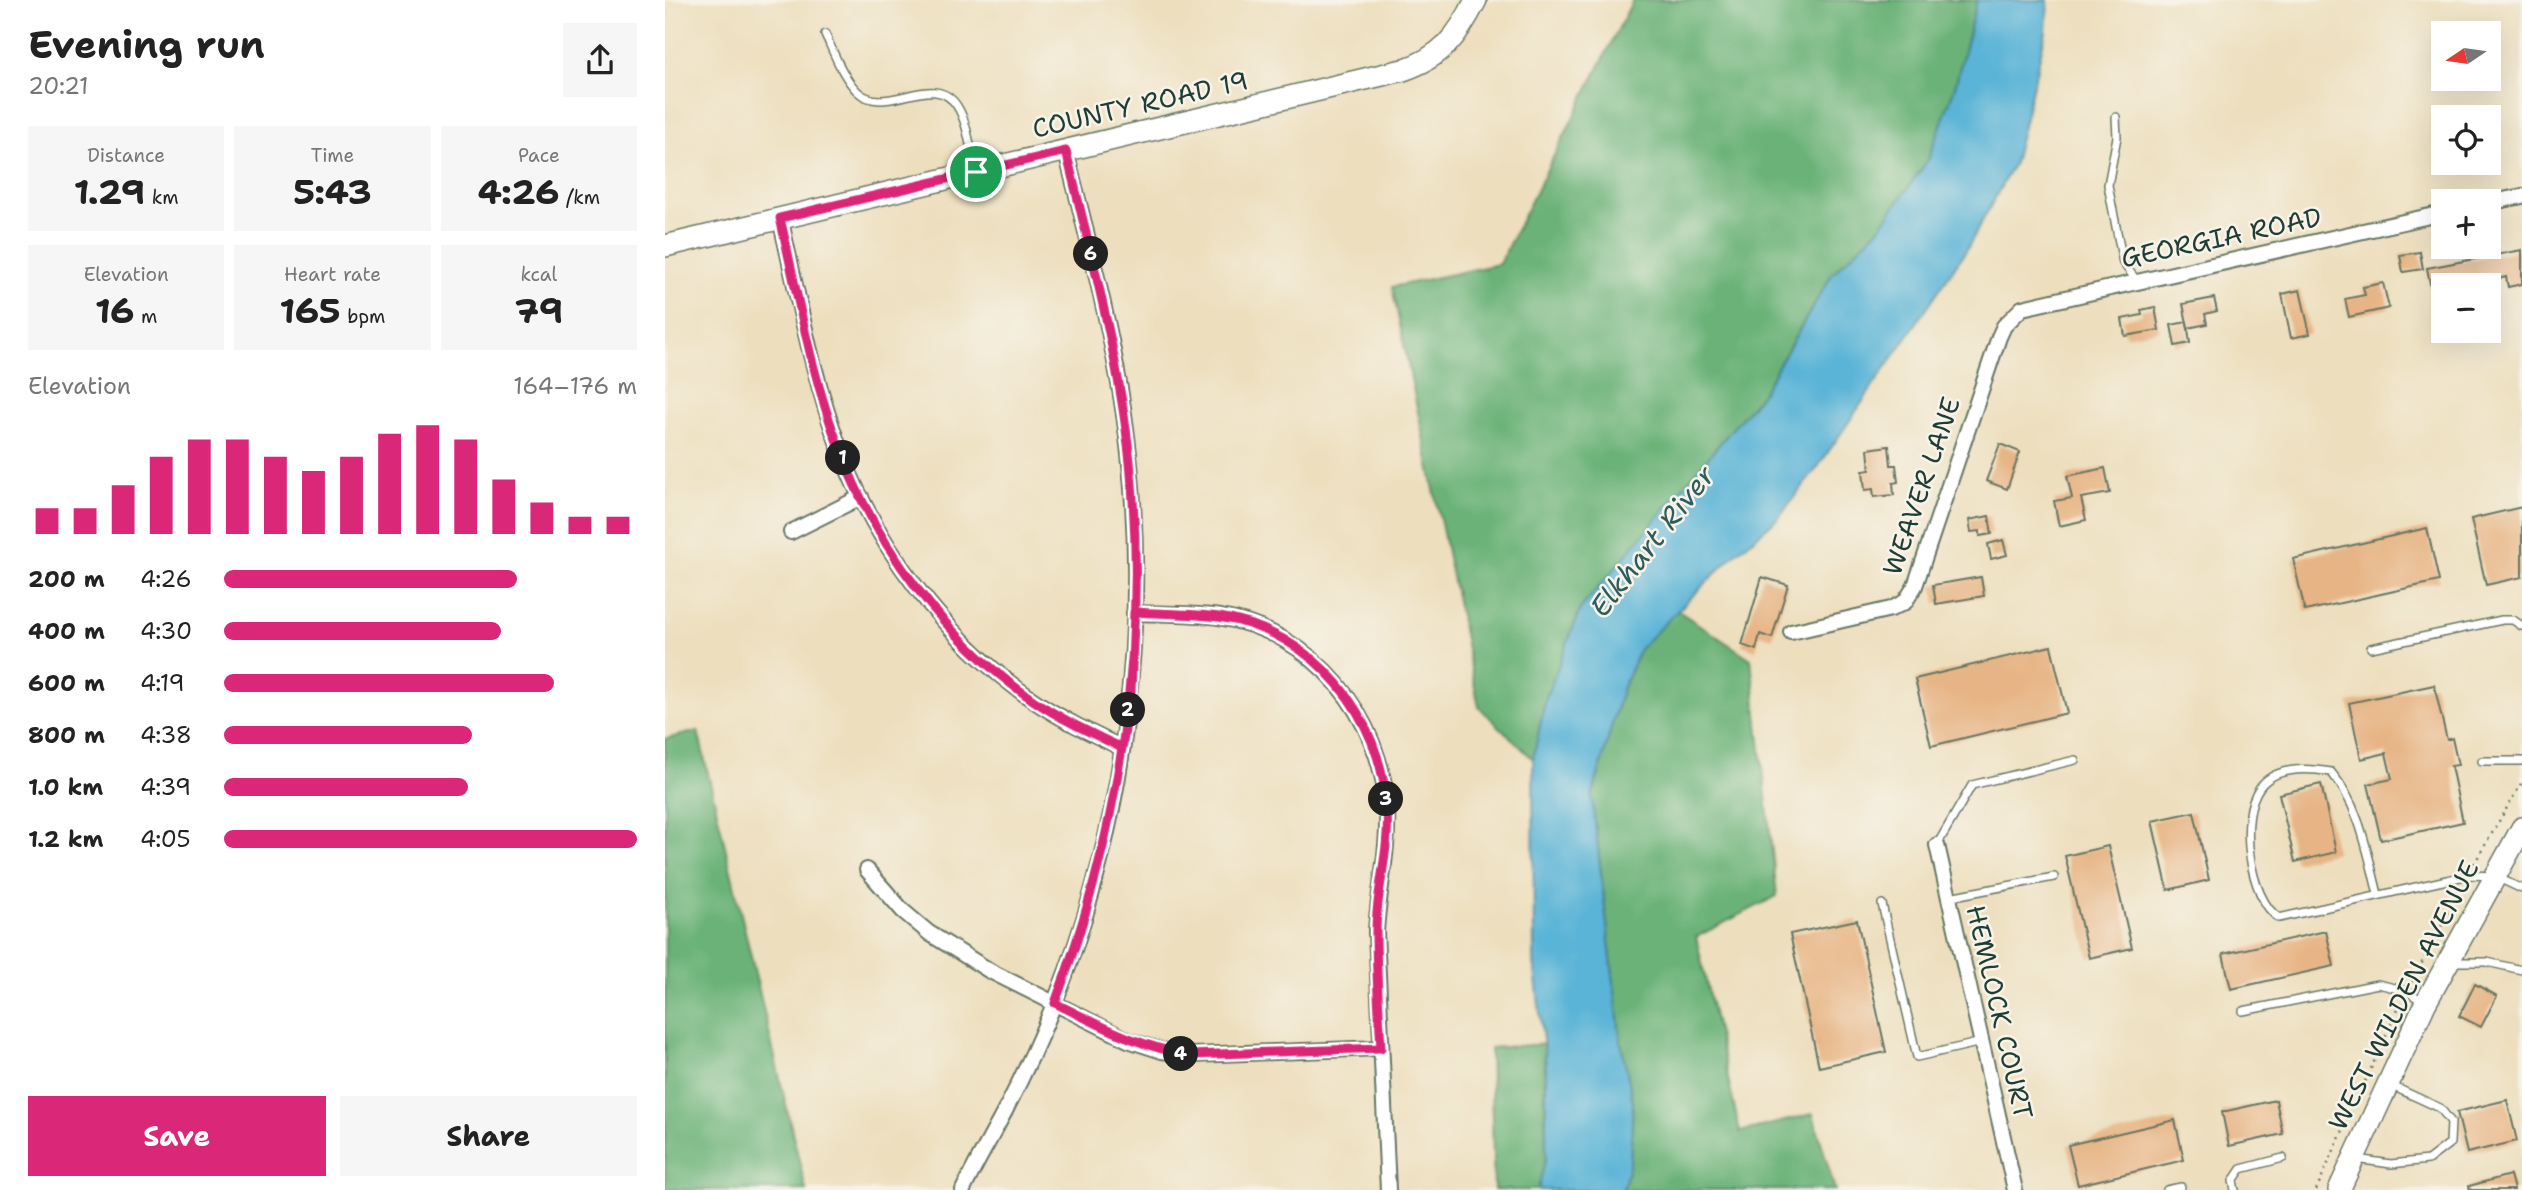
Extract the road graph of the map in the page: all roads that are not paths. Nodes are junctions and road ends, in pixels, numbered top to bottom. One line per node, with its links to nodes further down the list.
1 (1476, 0): 4 (street, COUNTY ROAD 19)
2 (825, 34): 5 (lane)
3 (2116, 117): 11 (lane)
4 (1066, 151): 5 (street, COUNTY ROAD 19); 15 (street)
5 (976, 172): 9 (street, COUNTY ROAD 19)
6 (2522, 196): 7 (street)
7 (2501, 200)
8 (2431, 216): 11 (street, GEORGIA ROAD)
9 (780, 218): 10 (street, COUNTY ROAD 19); 13 (street)
10 (665, 246)
11 (2137, 281): 12 (street, GEORGIA ROAD)
12 (2013, 317): 17 (street, WEAVER LANE)
13 (861, 497): 14 (street); 19 (street)
14 (790, 532)
15 (1134, 612): 19 (street); 38 (street)
16 (2522, 626): 18 (lane)
17 (1791, 632)
18 (2371, 648)
19 (1122, 748): 34 (street)
20 (2075, 760): 24 (lane)
21 (2482, 761): 22 (lane)
22 (2522, 761)
23 (2522, 828): 26 (street, WEST WILDEN AVENUE)
24 (1937, 845): 30 (street, HEMLOCK COURT)
25 (867, 870): 34 (street)
26 (2494, 876): 28 (lane); 29 (lane); 32 (street, WEST WILDEN AVENUE)
27 (2054, 877): 30 (lane)
28 (2522, 889)
29 (2378, 894): 29 (lane)
30 (1949, 898): 37 (street, HEMLOCK COURT)
31 (1882, 904): 37 (lane)
32 (2447, 963): 33 (lane); 35 (street, WEST WILDEN AVENUE)
33 (2522, 970)
34 (1055, 1003): 38 (street); 43 (street)
35 (2425, 1004): 36 (lane); 39 (street, WEST WILDEN AVENUE)
36 (2243, 1011)
37 (1982, 1042): 45 (street, HEMLOCK COURT)
38 (1381, 1048): 44 (street)
39 (2387, 1084): 41 (street, WEST WILDEN AVENUE); 41 (lane)
40 (2283, 1158): 47 (lane)
41 (2352, 1159): 48 (street, WEST WILDEN AVENUE)
42 (2181, 1187): 46 (lane)
43 (963, 1190)
44 (1388, 1190)
45 (2015, 1190)
46 (2167, 1190)
47 (2235, 1190)
48 (2339, 1190)

